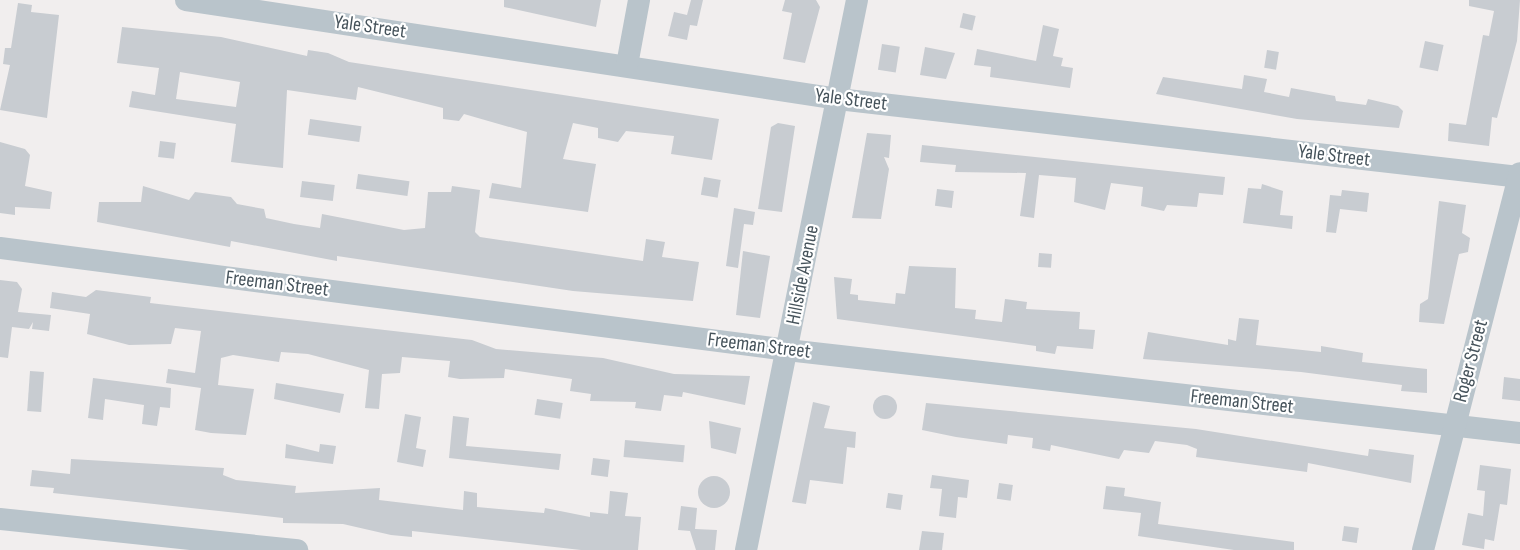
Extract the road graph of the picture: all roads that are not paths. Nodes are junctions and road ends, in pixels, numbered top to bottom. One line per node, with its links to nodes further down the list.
1 (186, 0): 4 (street, Yale Street)
2 (639, 0): 4 (street)
3 (857, 0): 5 (street, Hillside Avenue)
4 (627, 65): 5 (street, Yale Street)
5 (838, 99): 6 (street, Yale Street); 8 (street, Hillside Avenue)
6 (1519, 175): 9 (street, Roger Street)
7 (0, 248): 8 (street, Freeman Street)
8 (787, 350): 9 (street, Freeman Street); 14 (street, Hillside Avenue)
9 (1454, 426): 10 (street, Freeman Street); 15 (street, Roger Street)
10 (1520, 433)
11 (0, 519): 12 (street)
12 (180, 544): 13 (street)
13 (297, 550)
14 (746, 550)
15 (1423, 550)

